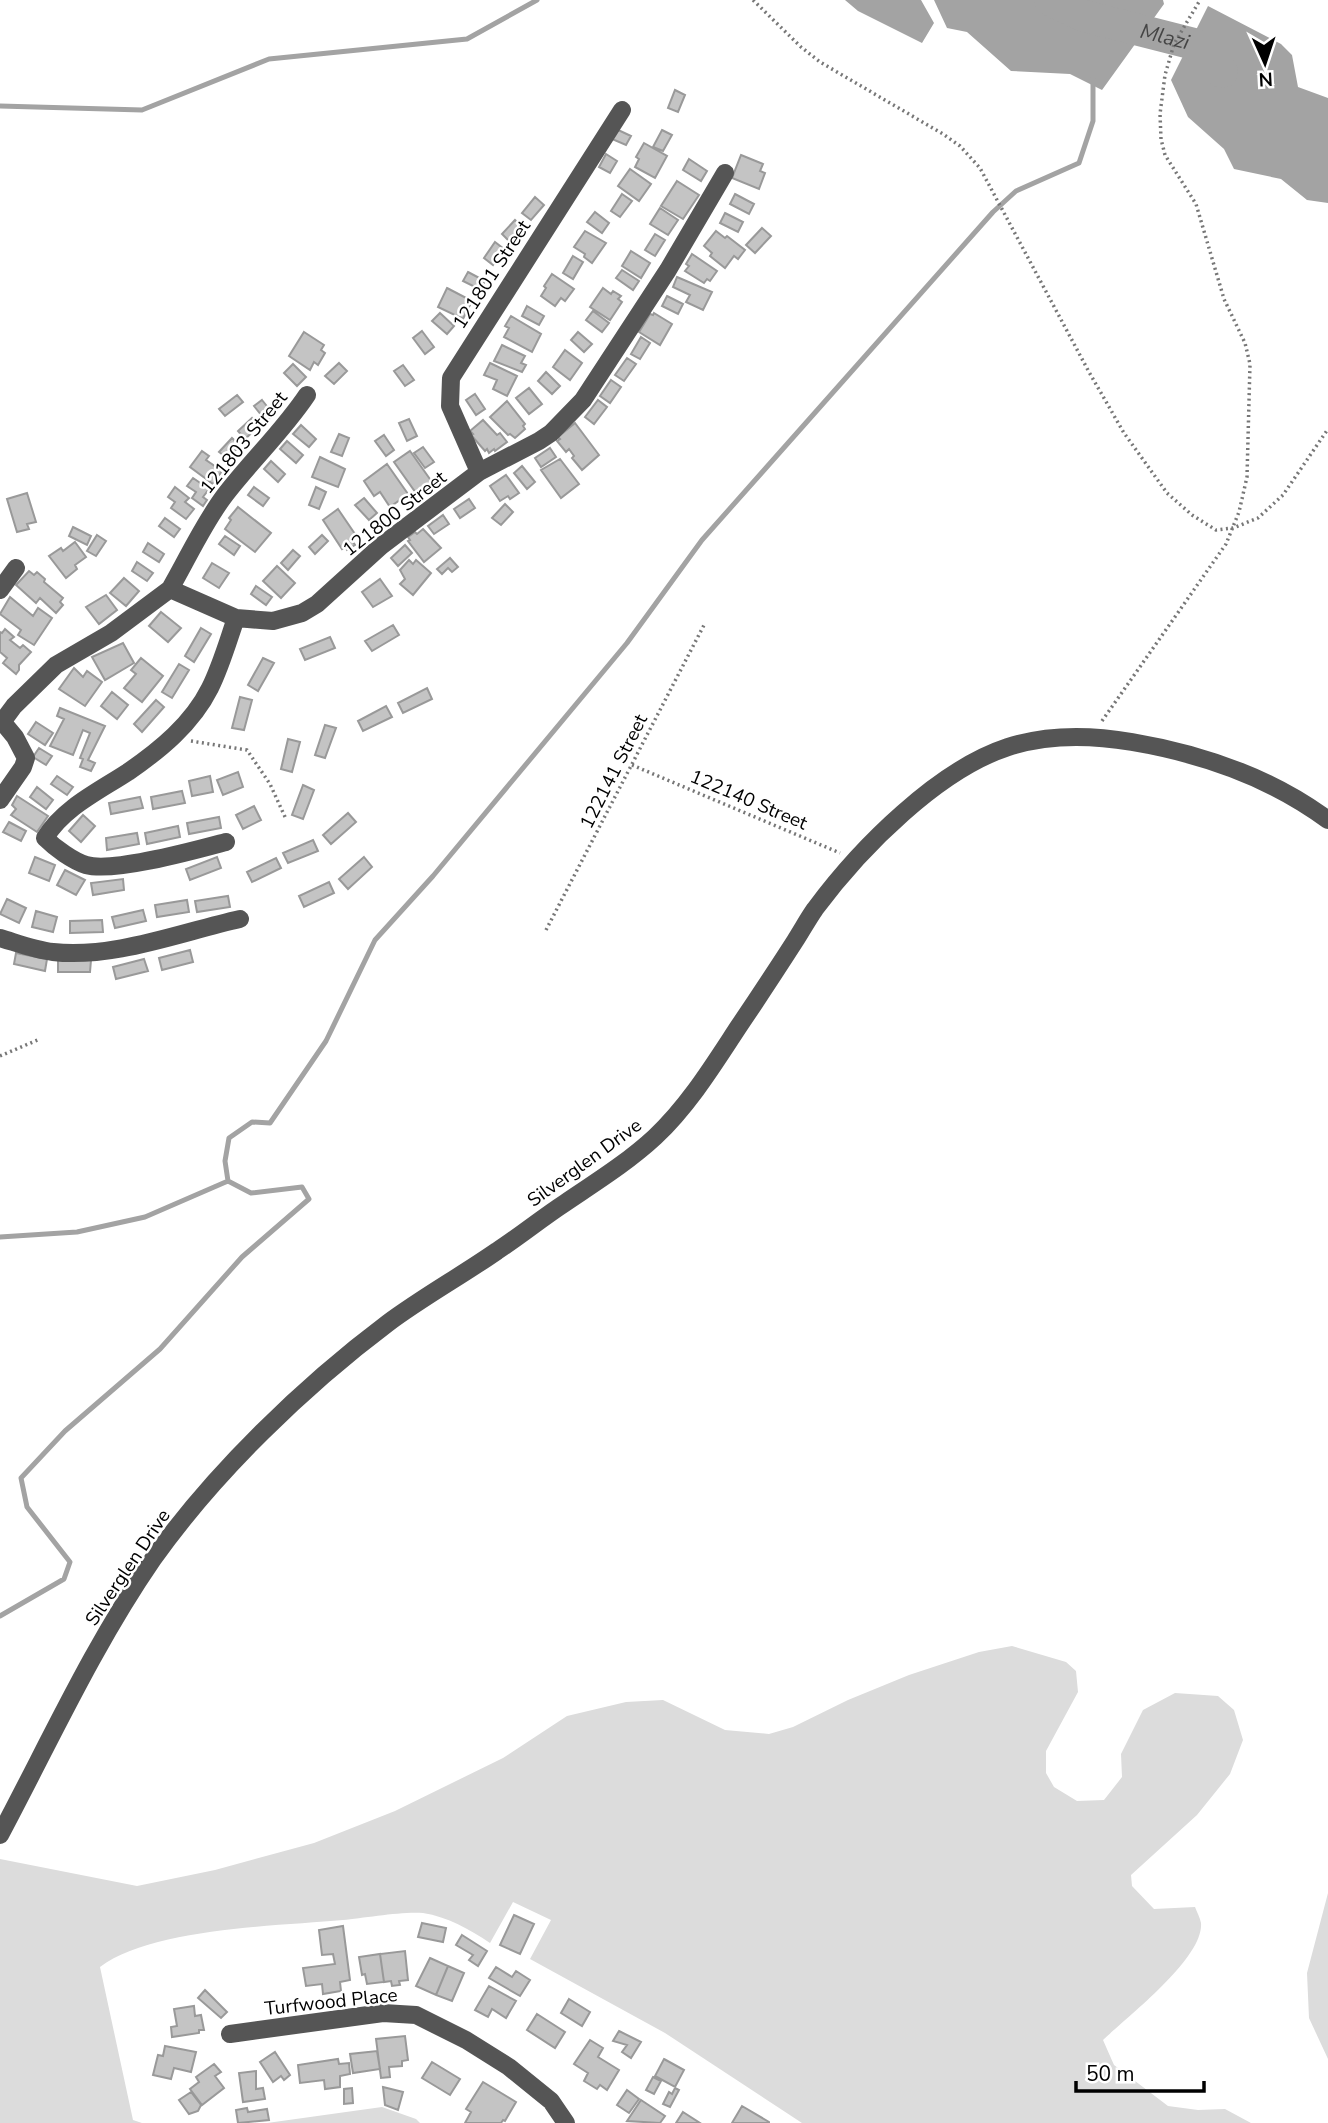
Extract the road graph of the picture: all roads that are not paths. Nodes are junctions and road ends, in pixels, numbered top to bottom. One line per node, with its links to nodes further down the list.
1 (622, 110): 4 (street, 121801 Street)
2 (725, 173): 4 (street, 121800 Street)
3 (307, 395): 6 (street, 121803 Street)
4 (479, 472): 8 (street, 121800 Street)
5 (16, 568): 7 (street)
6 (170, 589): 8 (street, 121800 Street); 9 (street)
7 (0, 590)
8 (236, 618): 12 (street)
9 (1, 720): 10 (street)
10 (0, 800)
11 (1328, 820): 15 (street, Silverglen Drive)
12 (226, 842)
13 (240, 919): 14 (street)
14 (0, 937)
15 (0, 1835)
16 (230, 2034): 17 (street, Turfwood Place)
17 (566, 2123)

